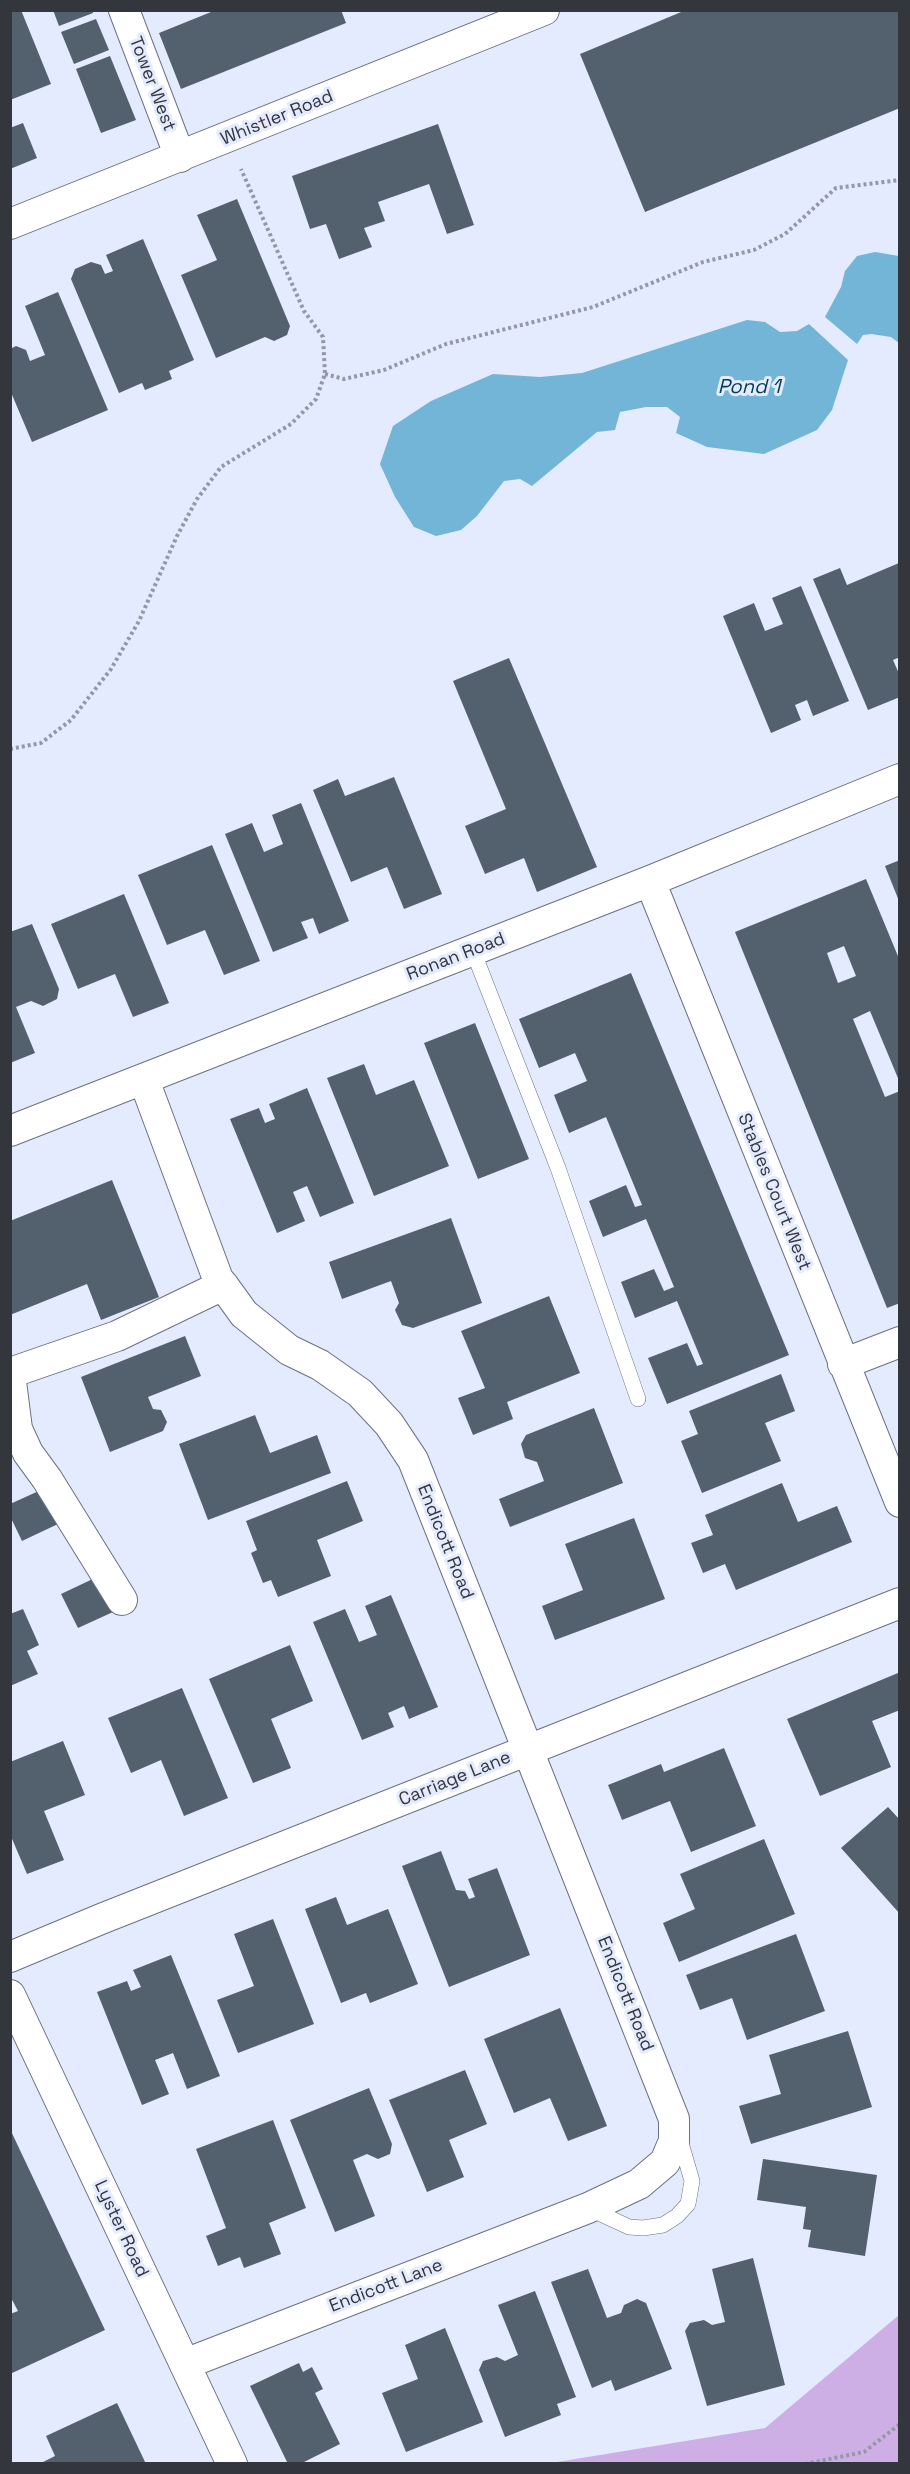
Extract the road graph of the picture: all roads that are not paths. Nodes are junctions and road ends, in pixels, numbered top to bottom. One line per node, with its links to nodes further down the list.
1 (124, 10): 3 (street, Tower West)
2 (544, 10): 3 (street, Whistler Road)
3 (180, 157): 4 (street, Whistler Road)
4 (10, 224)
5 (900, 779): 6 (street, Ronan Road)
6 (650, 881): 7 (street, Ronan Road); 12 (street, Stables Court West)
7 (473, 951): 8 (street, Ronan Road); 14 (lane)
8 (144, 1080): 9 (street, Ronan Road); 10 (street, Endicott Road)
9 (10, 1131)
10 (223, 1285): 13 (street); 18 (street, Endicott Road)
11 (900, 1342): 12 (street)
12 (843, 1364): 15 (street, Stables Court West)
13 (10, 1373): 16 (street)
14 (638, 1400)
15 (900, 1502)
16 (122, 1600)
17 (900, 1603): 18 (street, Carriage Lane)
18 (528, 1750): 19 (street, Carriage Lane); 21 (street, Endicott Road)
19 (10, 1958)
20 (10, 1995): 24 (street, Lyster Road)
21 (656, 2073): 22 (street, Endicott Lane)
22 (674, 2119): 23 (street, Endicott Lane); 23 (lane, Endicott Lane)
23 (588, 2208): 24 (street, Endicott Lane)
24 (185, 2364): 25 (street, Lyster Road)
25 (232, 2463)

